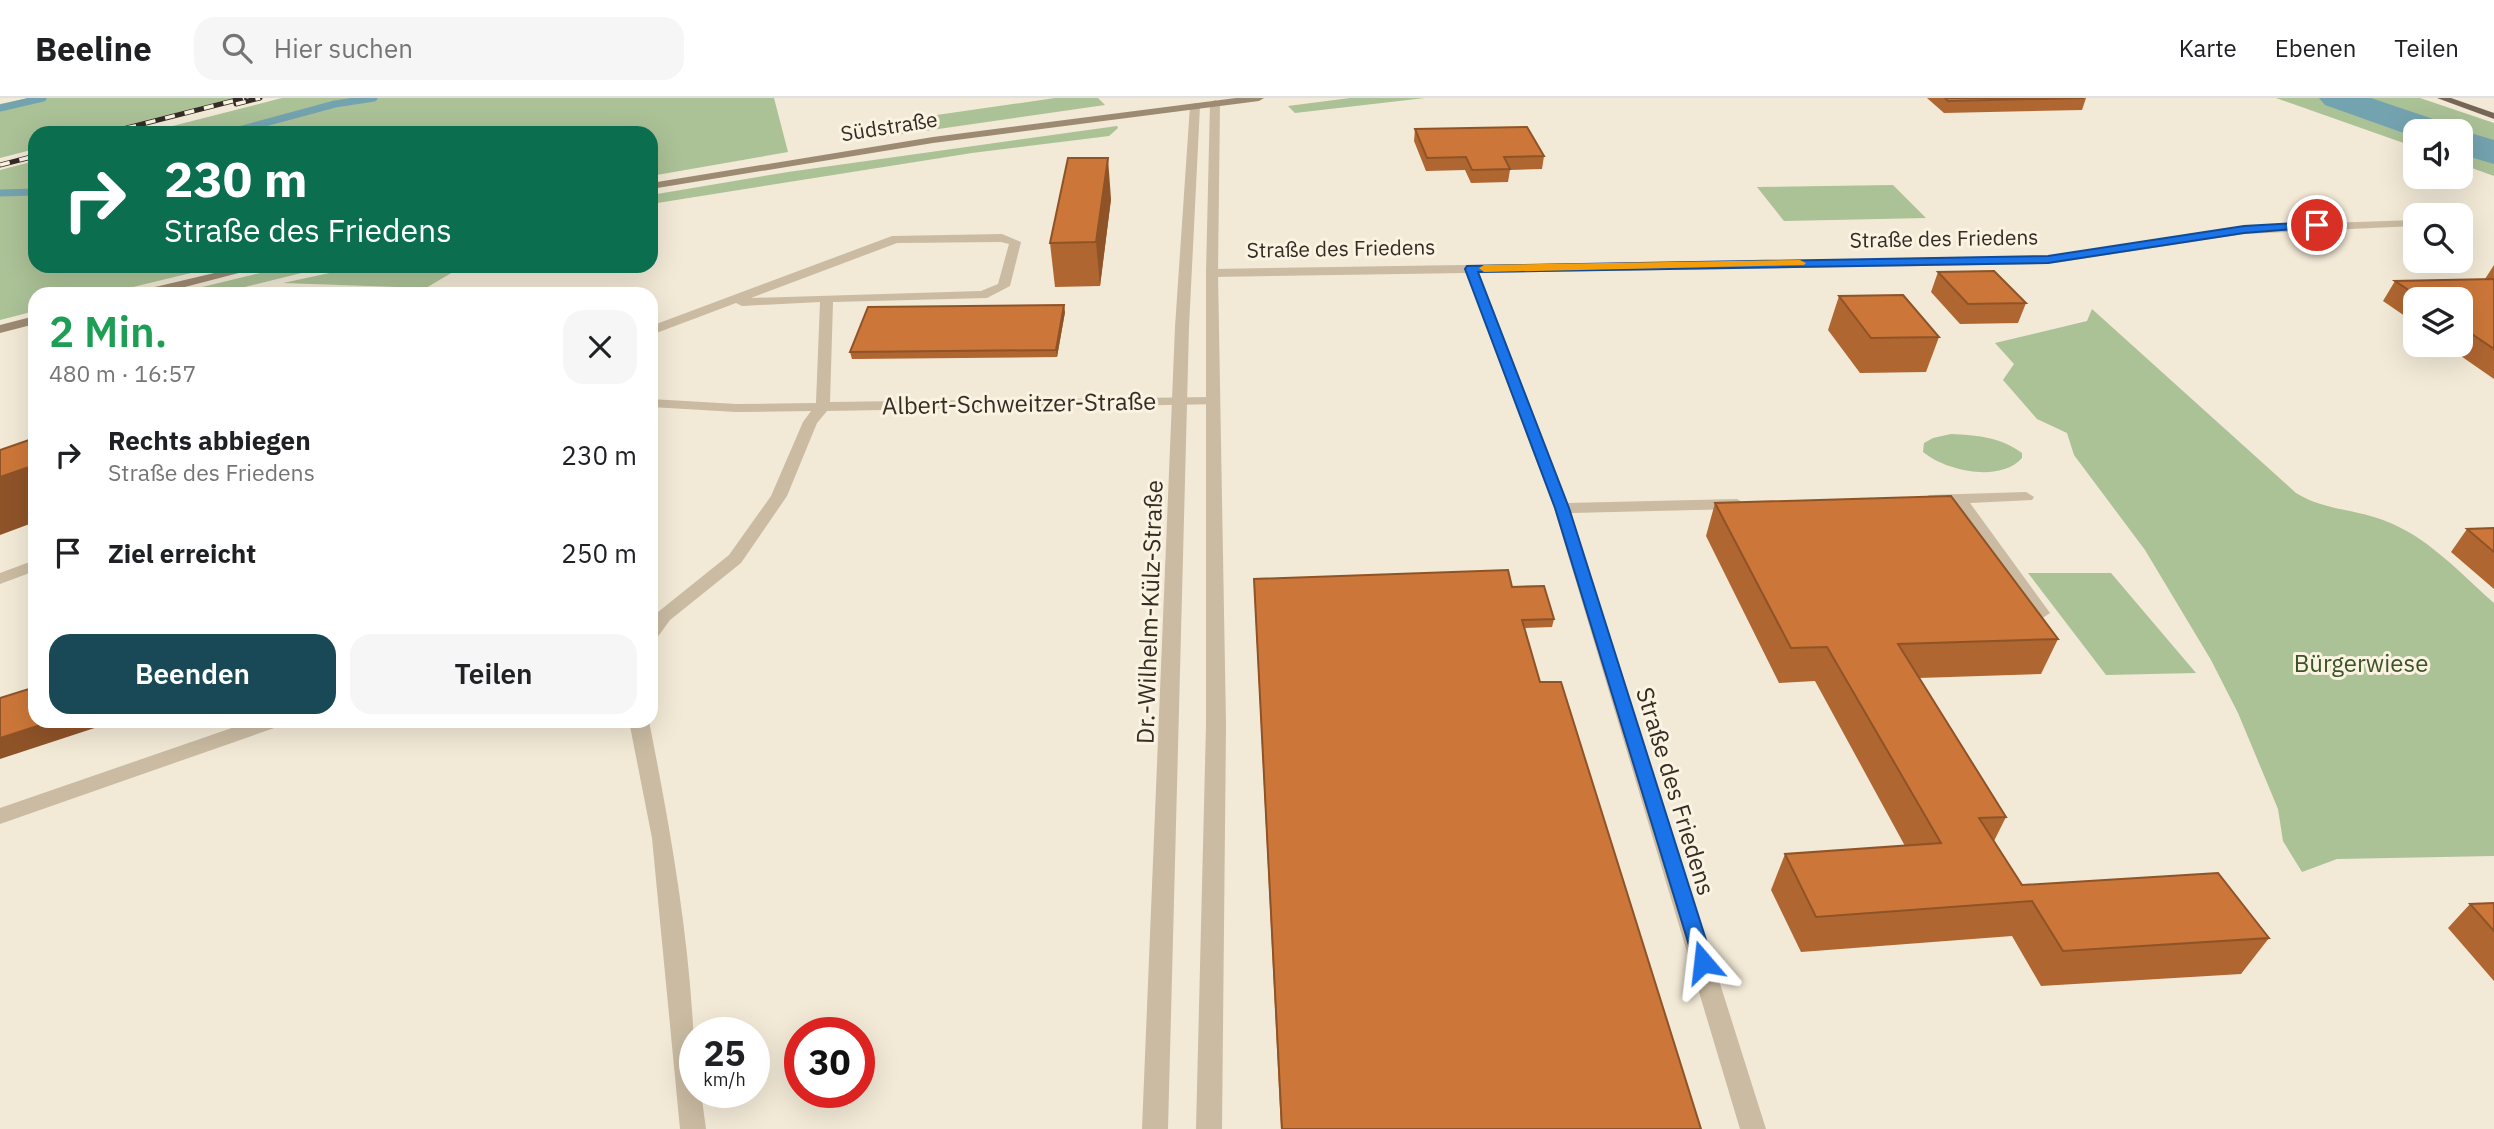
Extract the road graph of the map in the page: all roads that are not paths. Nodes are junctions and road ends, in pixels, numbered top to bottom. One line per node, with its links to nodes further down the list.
1 (1259, 98): 3 (main road, Südstraße)
2 (2442, 98): 4 (main road)
3 (1203, 101): 5 (main road, Südstraße); 9 (street); 16 (street, Dr.-Wilhelm-Külz-Straße)
4 (2494, 116)
5 (658, 185)
6 (2403, 223): 7 (street, Straße des Friedens)
7 (1471, 269): 9 (street, Straße des Friedens); 24 (street, Straße des Friedens)
8 (230, 273): 10 (main road)
9 (1212, 273): 17 (street)
10 (172, 287)
11 (827, 298): 12 (street); 12 (street); 19 (street)
12 (724, 303): 14 (street)
13 (28, 322): 15 (main road)
14 (658, 328)
15 (0, 329)
16 (1181, 401): 17 (street, Albert-Schweitzer-Straße); 19 (street, Albert-Schweitzer-Straße); 33 (street, Dr.-Wilhelm-Külz-Straße)
17 (1215, 401): 34 (street)
18 (658, 403): 19 (street, Albert-Schweitzer-Straße)
19 (823, 407): 28 (street)
20 (2026, 497): 21 (street)
21 (1959, 499): 22 (street); 27 (street)
22 (1916, 500)
23 (1748, 504): 24 (street)
24 (1562, 508): 35 (street, Straße des Friedens)
25 (28, 568): 26 (street)
26 (0, 579)
27 (2041, 613)
28 (658, 624)
29 (253, 728): 31 (street)
30 (640, 728): 32 (street)
31 (0, 816)
32 (693, 1129)
33 (1155, 1129)
34 (1209, 1129)
35 (1754, 1129)

